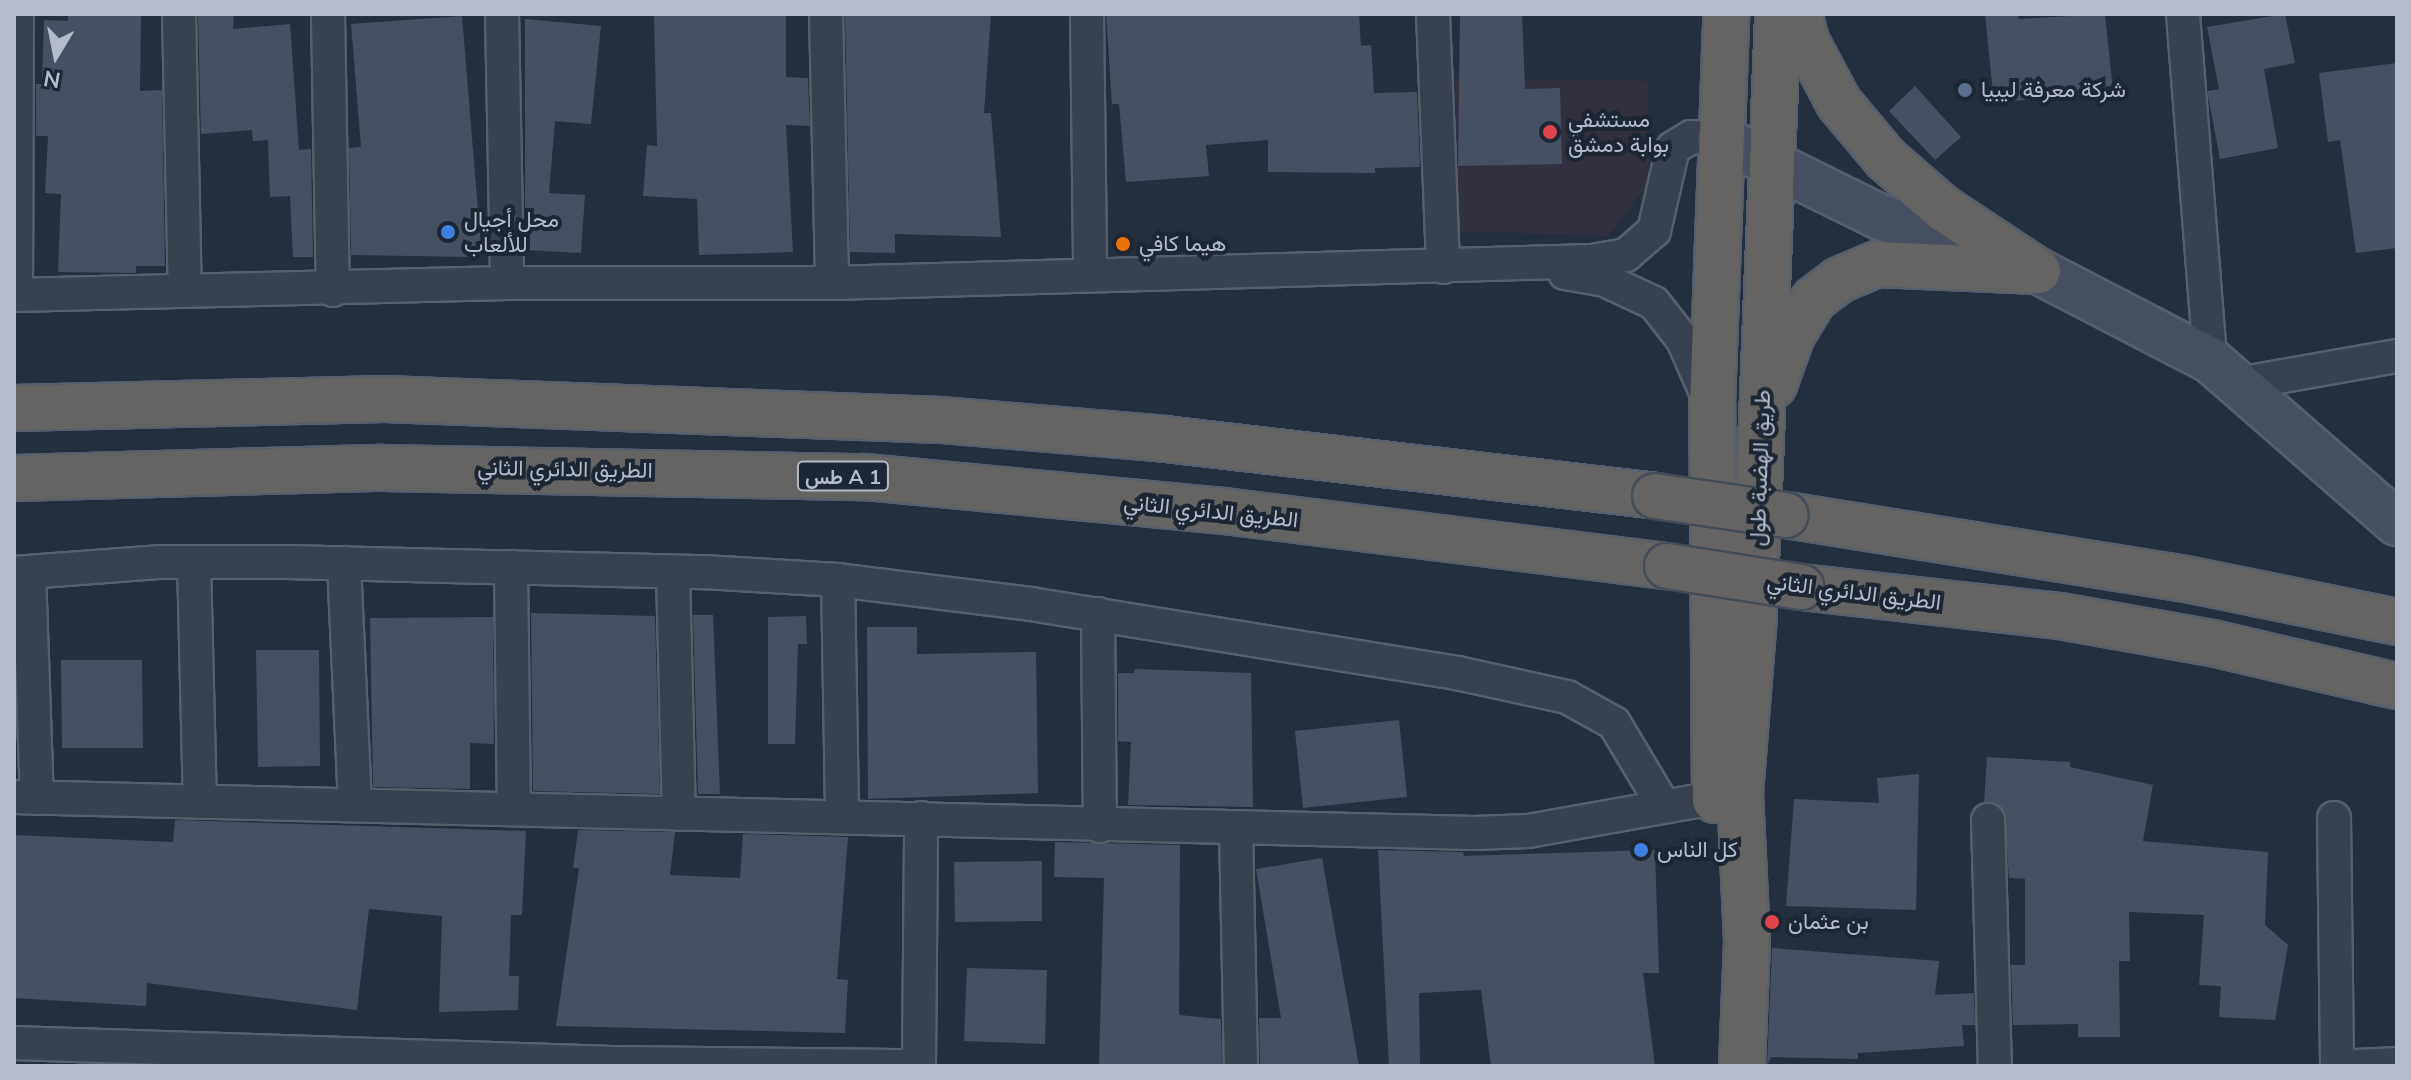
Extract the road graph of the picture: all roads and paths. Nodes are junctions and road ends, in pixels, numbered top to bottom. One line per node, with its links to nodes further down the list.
1 (17, 14): 22 (street)
2 (179, 14): 21 (street)
3 (328, 14): 20 (street)
4 (502, 14): 18 (street)
5 (826, 14): 19 (street)
6 (1087, 14): 17 (street)
7 (1433, 14): 15 (street)
8 (1726, 14): 12 (highway, طريق الهضبة طول)
9 (1778, 14): 13 (highway, طريق الهضبة طول)
10 (1799, 14): 16 (highway)
11 (2183, 14): 24 (street)
12 (1720, 138): 13 (main road); 14 (street); 25 (highway, طريق الهضبة طول)
13 (1772, 162): 16 (main road); 27 (highway, طريق الهضبة طول)
14 (1526, 266): 15 (street); 25 (street)
15 (1443, 267): 17 (street)
16 (2038, 271): 24 (main road); 27 (highway)
17 (1090, 275): 19 (street)
18 (507, 283): 19 (street); 20 (street)
19 (832, 283)
20 (333, 290): 21 (street)
21 (185, 291): 22 (street)
22 (15, 295)
23 (2397, 356): 24 (street)
24 (2224, 372): 29 (main road)
25 (1712, 405): 39 (highway, طريق الهضبة طول)
26 (14, 408): 37 (highway, bridge)
27 (1762, 420): 39 (highway, طريق الهضبة طول)
28 (14, 478): 38 (highway, الطريق الدائري الثاني / طس A 1, bridge)
29 (2397, 523)
30 (194, 562): 31 (street); 33 (street); 41 (street)
31 (344, 563): 32 (street); 42 (street)
32 (511, 567): 34 (street); 44 (street)
33 (21, 572): 40 (street)
34 (673, 572): 35 (street); 45 (street)
35 (838, 580): 36 (street); 46 (street)
36 (1098, 614): 43 (street); 50 (street)
37 (2397, 622)
38 (2397, 686)
39 (1727, 795): 43 (street); 58 (highway, طريق الهضبة طول); 59 (highway, طريق الهضبة طول)
40 (25, 798): 41 (street)
41 (200, 802): 42 (street)
42 (355, 805): 44 (street)
43 (1663, 805): 51 (street)
44 (514, 808): 45 (street)
45 (679, 814): 46 (street)
46 (842, 815): 47 (street)
47 (921, 818): 50 (street); 56 (street)
48 (2334, 818): 61 (street)
49 (1988, 820): 60 (street)
50 (1100, 826): 51 (street)
51 (1236, 830): 57 (street)
52 (14, 1043): 53 (street)
53 (107, 1056): 55 (street)
54 (2397, 1064): 62 (street)
55 (613, 1065): 56 (street)
56 (919, 1066)
57 (1241, 1066)
58 (1718, 1066)
59 (1742, 1066)
60 (1995, 1066)
61 (2337, 1066)
62 (2357, 1066)

